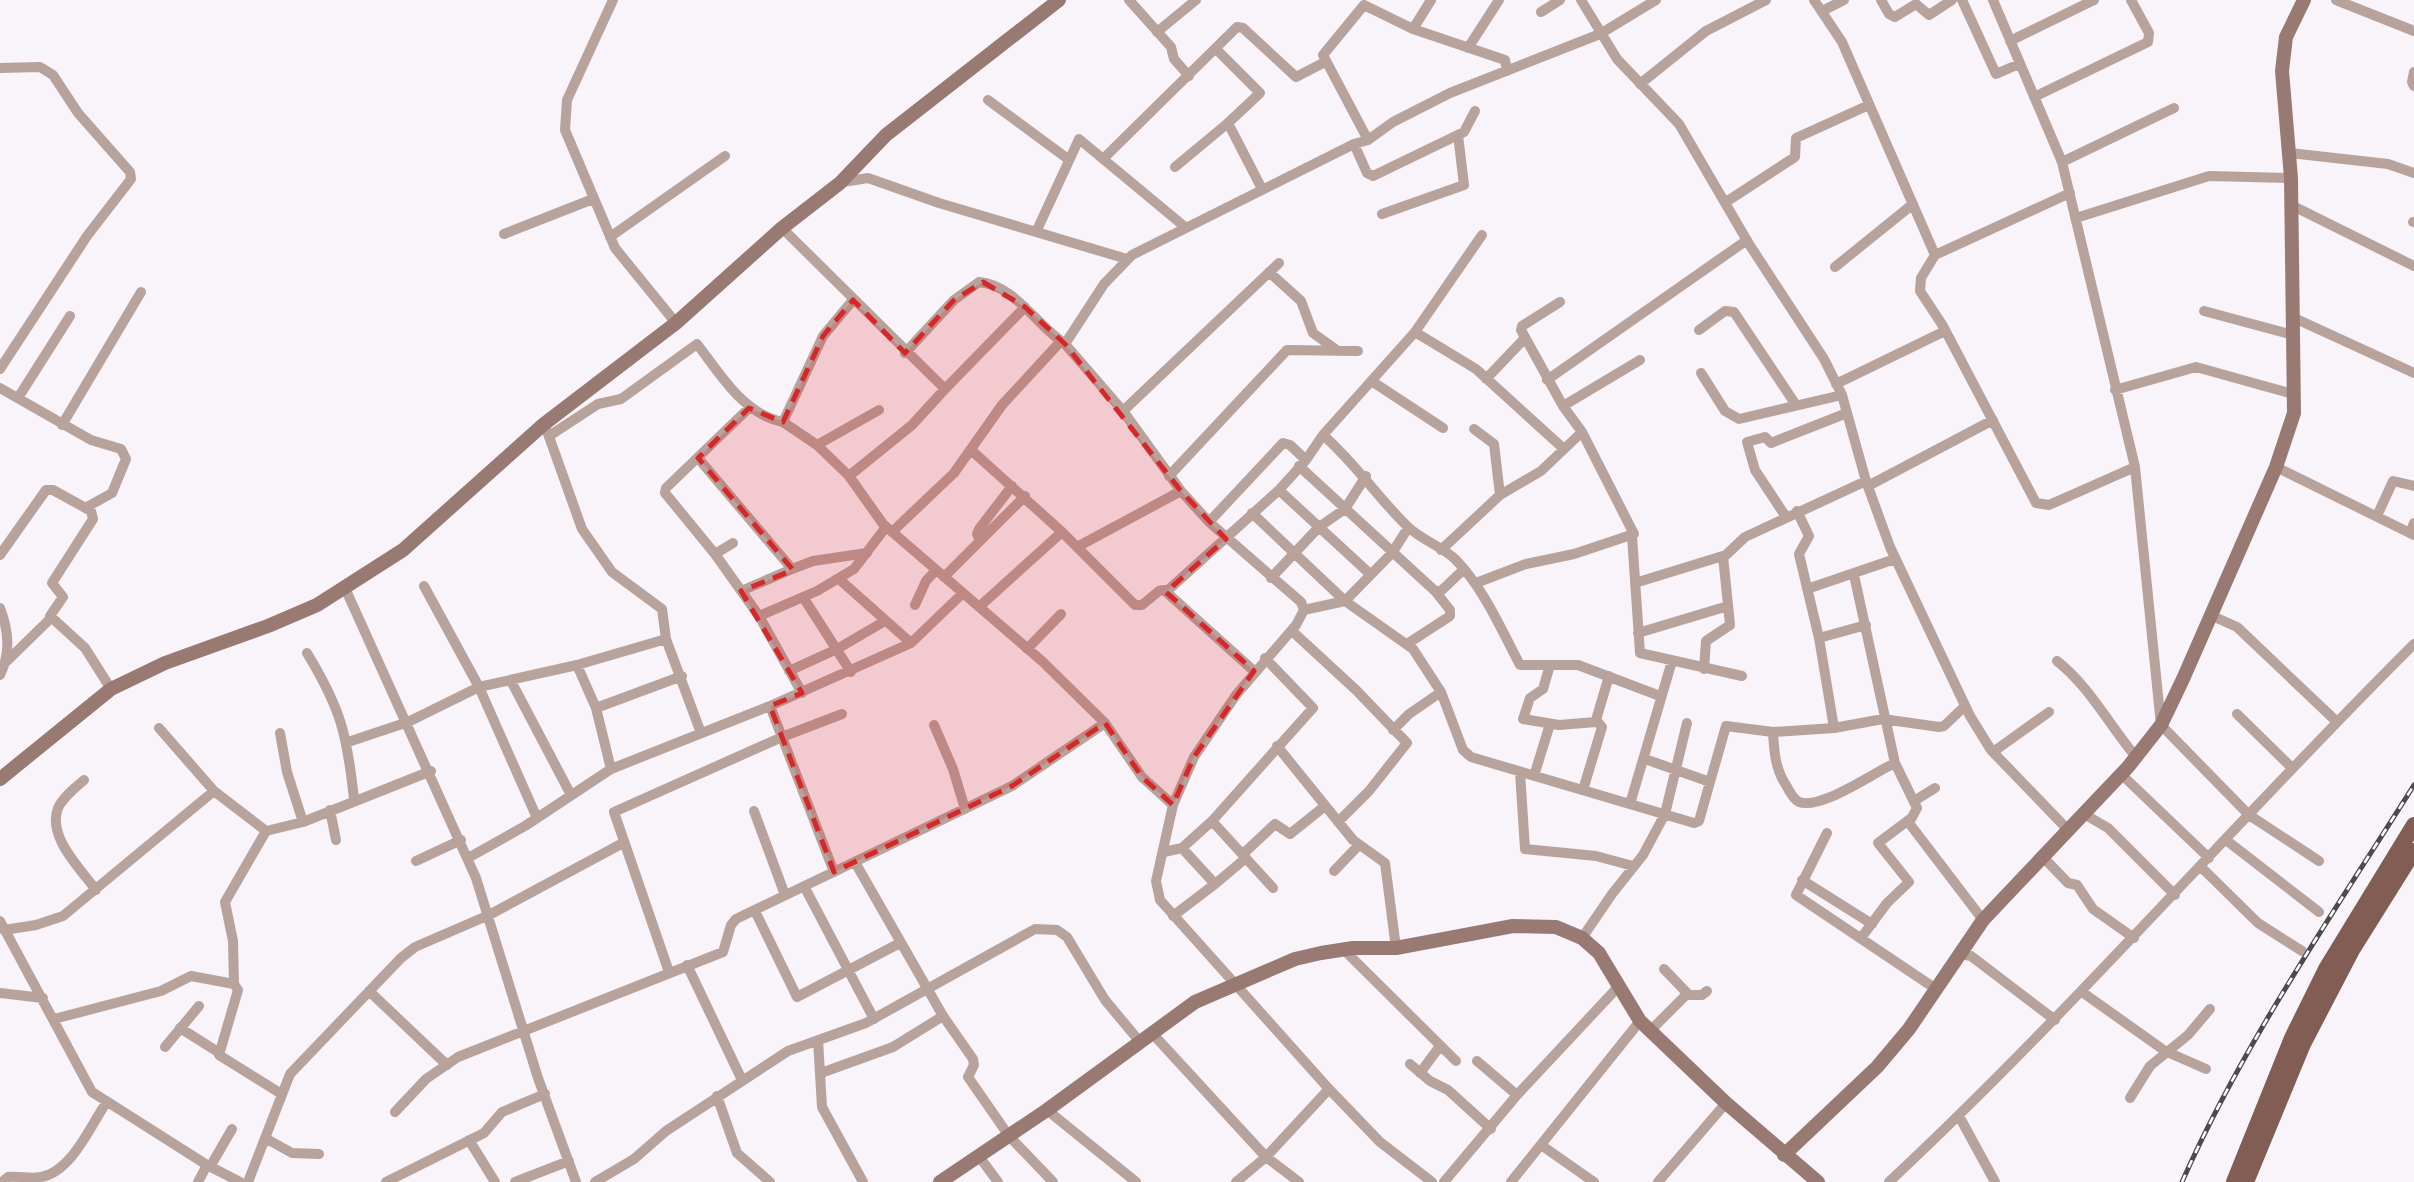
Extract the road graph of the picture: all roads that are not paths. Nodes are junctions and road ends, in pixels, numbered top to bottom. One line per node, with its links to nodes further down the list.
1 (613, 0): 59 (street)
2 (1059, 0): 56 (street)
3 (1129, 0): 26 (street)
4 (1196, 0): 26 (street)
5 (1430, 0): 24 (street)
6 (1499, 0): 29 (street)
7 (1560, 0): 22 (street)
8 (1581, 0): 27 (street)
9 (1656, 0): 27 (street)
10 (1766, 0): 37 (street)
11 (1814, 0): 23 (street)
12 (1844, 0): 23 (street)
13 (1881, 0): 14 (street)
14 (1952, 0)
15 (1962, 0): 32 (street)
16 (1993, 0): 28 (street)
17 (2094, 0): 28 (street)
18 (2132, 0): 39 (street)
19 (2304, 0): 48 (street)
20 (2336, 0): 25 (street)
21 (1366, 3): 24 (street); 31 (street)
22 (1541, 12)
23 (1822, 12): 41 (street)
24 (1413, 29): 29 (street)
25 (2414, 31)
26 (1157, 32): 36 (street)
27 (1600, 34): 34 (street); 37 (street)
28 (2010, 41): 32 (street)
29 (1468, 48): 34 (street)
30 (1216, 49): 31 (street); 36 (street); 44 (street)
31 (1325, 62): 46 (street)
32 (2020, 64): 39 (street)
33 (0, 68): 96 (street)
34 (1507, 71): 46 (street)
35 (2414, 72): 38 (street)
36 (1189, 76): 51 (street)
37 (1640, 84): 60 (street)
38 (2414, 86)
39 (2034, 97): 52 (street)
40 (988, 100): 50 (street)
41 (1869, 105): 60 (street); 61 (street)
42 (2174, 108): 52 (street)
43 (1475, 111): 45 (street)
44 (1228, 123): 53 (street); 57 (street)
45 (1458, 135): 47 (street); 63 (street)
46 (1368, 140): 47 (street)
47 (1354, 144): 57 (street)
48 (2290, 153): 54 (street); 55 (street)
49 (725, 156): 70 (street)
50 (1068, 159): 51 (street); 67 (street)
51 (1104, 159): 65 (street)
52 (2062, 162): 58 (street)
53 (1175, 167)
54 (2412, 169)
55 (2291, 178): 62 (street); 64 (street)
56 (840, 183): 66 (street); 67 (street)
57 (1262, 189): 65 (street)
58 (2070, 193): 64 (street); 72 (street)
59 (593, 199): 68 (street); 70 (street)
60 (1727, 202): 71 (street)
61 (1913, 204): 72 (street); 76 (street)
62 (2291, 205): 75 (street); 84 (street)
63 (1382, 214)
64 (2076, 218): 105 (street)
65 (1185, 227): 73 (street)
66 (782, 228): 79 (street); 85 (street)
67 (1038, 230): 73 (street)
68 (504, 234)
69 (1482, 235): 88 (street)
70 (610, 237): 85 (street)
71 (1747, 240): 100 (street); 102 (street)
72 (1935, 254): 87 (street)
73 (1127, 259): 91 (street)
74 (1279, 263): 77 (street)
75 (2414, 266)
76 (1835, 267)
77 (1269, 272): 92 (street); 113 (street)
78 (141, 292): 117 (street)
79 (852, 300): 94 (street); 116 (street)
80 (1560, 302): 90 (street)
81 (1025, 307): 91 (street); 94 (street); 104 (street)
82 (2204, 311): 89 (street)
83 (70, 316): 108 (street)
84 (2292, 317): 89 (street); 98 (street)
85 (676, 323): 120 (street)
86 (1699, 330): 109 (street)
87 (1945, 331): 102 (street); 115 (street)
88 (1415, 332): 99 (street); 101 (street)
89 (2292, 335): 106 (street)
90 (1525, 338): 99 (street); 100 (street)
91 (1063, 342): 113 (street); 125 (street)
92 (1338, 351): 93 (street); 130 (street)
93 (1358, 352)
94 (905, 353): 104 (street)
95 (1640, 360): 110 (street)
96 (0, 369)
97 (1701, 373): 109 (street)
98 (2414, 373)
99 (1486, 379): 124 (street)
100 (1547, 380): 110 (street)
101 (1373, 382): 118 (street); 122 (street)
102 (1836, 384): 107 (street)
103 (0, 388): 108 (street)
104 (945, 390): 131 (street)
105 (2115, 390): 106 (street); 128 (street)
106 (2293, 394): 129 (street)
107 (1842, 395): 109 (street); 114 (street)
108 (18, 398): 117 (street)
109 (1796, 405)
110 (1563, 406): 121 (street)
111 (749, 408): 116 (street); 120 (street); 126 (street)
112 (879, 410): 123 (street)
113 (1123, 411): 130 (street)
114 (1847, 413): 133 (street); 145 (street)
115 (1993, 420): 128 (street); 133 (street)
116 (783, 422): 123 (street)
117 (62, 425): 140 (street)
118 (1443, 428)
119 (1474, 429): 138 (street)
120 (547, 430): 175 (street); 197 (street)
121 (1582, 432): 124 (street); 152 (street)
122 (1323, 435): 127 (street); 132 (street)
123 (817, 445): 131 (street)
124 (1564, 449): 138 (street)
125 (971, 450): 134 (street); 149 (street)
126 (698, 458): 161 (street); 165 (street)
127 (1302, 463): 136 (street); 141 (street); 146 (street)
128 (2135, 467): 238 (street)
129 (2276, 467): 144 (street); 189 (street)
130 (1169, 475): 137 (street)
131 (849, 476): 149 (street)
132 (1366, 476): 141 (street); 148 (street)
133 (1867, 484): 142 (street); 164 (street)
134 (1012, 485): 139 (street); 154 (street)
135 (2414, 486): 144 (street)
136 (1279, 490): 143 (street); 147 (street)
137 (1181, 491): 146 (street); 156 (street)
138 (1500, 495): 157 (street)
139 (1025, 496): 151 (street); 154 (street)
140 (85, 508): 162 (street); 191 (street)
141 (1345, 509): 147 (street); 160 (street)
142 (1797, 511): 145 (street); 176 (street)
143 (1252, 513): 153 (street); 159 (street)
144 (2377, 516): 150 (street)
145 (1786, 517): 163 (street)
146 (1209, 522): 153 (street)
147 (1320, 527): 159 (street); 168 (street)
148 (1408, 528): 157 (street); 160 (street)
149 (889, 529): 158 (street); 167 (street)
150 (2412, 530)
151 (1062, 532): 156 (street); 185 (street)
152 (1632, 536): 172 (street); 173 (street)
153 (1226, 539): 170 (street); 179 (street)
154 (981, 540): 167 (street)
155 (733, 543): 161 (street)
156 (1077, 547): 179 (street)
157 (1441, 550): 166 (street)
158 (867, 553): 165 (street); 171 (street)
159 (1295, 553): 170 (street); 182 (street)
160 (1392, 553): 168 (street); 178 (street)
161 (715, 554): 177 (street)
162 (0, 555)
163 (1723, 556): 173 (street); 184 (street)
164 (1895, 559): 169 (street); 225 (street)
165 (792, 569): 177 (street)
166 (1462, 571): 172 (street); 178 (street)
167 (940, 573): 180 (street); 183 (street)
168 (1370, 574): 182 (street)
169 (1854, 575): 176 (street); 193 (street)
170 (1271, 578): 187 (street)
171 (839, 579): 181 (street); 192 (street)
172 (1476, 583): 209 (street)
173 (1635, 583): 195 (street)
174 (424, 586): 219 (street)
175 (345, 588): 220 (street); 232 (street)
176 (1807, 589): 196 (street)
177 (741, 591): 190 (street)
178 (1435, 591): 199 (street)
179 (1166, 592): 212 (street)
180 (962, 593): 185 (street); 198 (street)
181 (803, 597): 190 (street); 201 (street)
182 (1345, 601): 187 (street); 199 (street)
183 (915, 605)
184 (1728, 606): 195 (street); 210 (street)
185 (979, 607): 202 (street)
186 (0, 608): 205 (street)
187 (1304, 610): 194 (street)
188 (1061, 614): 202 (street)
189 (2210, 615): 231 (street); 238 (street)
190 (759, 616): 211 (street)
191 (51, 618): 205 (street); 220 (street)
192 (885, 621): 198 (street); 201 (street)
193 (1866, 625): 196 (street); 230 (street)
194 (1292, 631): 204 (street); 241 (street)
195 (1638, 634): 207 (street)
196 (1819, 638): 240 (street)
197 (666, 639): 208 (street); 217 (street)
198 (911, 643): 213 (street)
199 (1407, 644): 221 (street)
200 (2414, 644): 231 (street)
201 (837, 649): 211 (street); 213 (street)
202 (1027, 649): 234 (street)
203 (307, 653): 246 (street)
204 (1265, 659): 212 (street); 247 (street)
205 (7, 661): 214 (street)
206 (2057, 661): 249 (street)
207 (1672, 662): 210 (street); 223 (street)
208 (577, 665): 218 (street); 226 (street)
209 (1550, 665): 215 (street); 236 (street)
210 (1704, 669): 216 (street)
211 (789, 671): 222 (street)
212 (1254, 671): 269 (street)
213 (851, 672): 222 (street)
214 (0, 675)
215 (1609, 676): 223 (street); 233 (street)
216 (1742, 676)
217 (682, 677): 226 (street); 244 (street)
218 (511, 681): 219 (street); 265 (street)
219 (479, 687): 232 (street); 277 (street)
220 (111, 689): 259 (street)
221 (1441, 692): 241 (street); 256 (street)
222 (802, 693): 224 (street)
223 (1660, 696): 250 (street)
224 (770, 706): 244 (street); 245 (street)
225 (1965, 706): 230 (street); 248 (street)
226 (596, 708): 253 (street)
227 (2049, 712): 248 (street)
228 (842, 713): 245 (street)
229 (2237, 714): 252 (street)
230 (1883, 719): 240 (street); 251 (street)
231 (2336, 721): 252 (street)
232 (408, 722): 246 (street); 255 (street)
233 (1596, 722): 236 (street); 263 (street)
234 (1105, 723): 269 (street); 271 (street)
235 (1687, 723): 254 (street)
236 (1550, 724): 258 (street)
237 (934, 725): 271 (street)
238 (2161, 725): 249 (street); 276 (street)
239 (159, 728): 264 (street)
240 (1834, 728): 242 (street)
241 (1394, 730): 281 (street)
242 (1773, 732): 251 (street); 261 (street)
243 (280, 733): 280 (street)
244 (701, 733): 253 (street)
245 (782, 737): 289 (street); 303 (street)
246 (348, 743): 266 (street)
247 (1278, 746): 270 (street); 279 (street)
248 (1993, 752): 284 (street)
249 (2136, 757): 257 (street)
250 (1645, 759): 254 (street); 268 (street)
251 (1895, 763): 267 (street)
252 (2292, 768): 276 (street)
253 (611, 769): 265 (street)
254 (1678, 769): 261 (street); 274 (street)
255 (430, 771): 266 (street); 287 (street)
256 (1520, 772): 258 (street); 301 (street)
257 (2121, 774): 275 (street); 297 (street)
258 (1534, 776): 263 (street)
259 (0, 779)
260 (84, 780): 309 (street)
261 (1710, 782): 274 (street)
262 (1935, 788): 267 (street)
263 (1583, 790): 268 (street)
264 (214, 791): 283 (street); 309 (street)
265 (571, 794): 277 (street)
266 (354, 799): 272 (street)
267 (1914, 801): 278 (street)
268 (1630, 804): 274 (street)
269 (1173, 805): 293 (street)
270 (1325, 806): 281 (street); 294 (street)
271 (965, 809): 300 (street)
272 (330, 810): 280 (street); 286 (street)
273 (754, 811): 310 (street)
274 (1665, 814): 301 (street)
275 (2084, 814): 284 (street); 311 (street)
276 (2249, 815): 288 (street); 299 (street)
277 (537, 818): 295 (street)
278 (1910, 819): 317 (street); 318 (street)
279 (1212, 821): 291 (street); 294 (street)
280 (303, 822): 283 (street)
281 (1338, 822): 290 (street)
282 (2414, 825): 312 (main road)
283 (267, 831): 333 (street)
284 (2069, 831): 296 (street)
285 (1827, 833): 305 (street)
286 (336, 840)
287 (461, 840): 295 (street); 298 (street)
288 (2226, 840): 297 (street); 314 (street)
289 (623, 843): 315 (street); 330 (street)
290 (1358, 846): 304 (street); 324 (street)
291 (1182, 848): 293 (street); 306 (street)
292 (2414, 851): 312 (main road)
293 (1164, 852): 316 (street)
294 (1244, 856): 306 (street); 308 (street)
295 (468, 858): 315 (street)
296 (2043, 858): 317 (street); 322 (street)
297 (2209, 858): 302 (street)
298 (416, 861)
299 (2319, 861)
300 (856, 863): 303 (street); 323 (street)
301 (1633, 866): 320 (street)
302 (2202, 867): 311 (street); 326 (street)
303 (834, 872): 307 (street)
304 (1334, 872)
305 (1802, 880): 318 (street); 321 (street)
306 (1215, 884): 316 (street)
307 (804, 886): 310 (street); 331 (street)
308 (1273, 888)
309 (96, 890): 319 (street)
310 (785, 895): 313 (street)
311 (2175, 895): 322 (street)
312 (2375, 901): 332 (main road)
313 (755, 911): 328 (street); 331 (street)
314 (2319, 912)
315 (489, 915): 338 (street); 352 (street)
316 (1173, 916): 334 (street)
317 (1983, 920): 327 (street)
318 (1872, 924): 321 (street)
319 (2, 925): 343 (street)
320 (1582, 938): 324 (street); 335 (street)
321 (1861, 938): 337 (street)
322 (2134, 938): 340 (street)
323 (900, 943): 331 (street); 336 (street)
324 (1396, 948): 325 (street)
325 (1344, 950): 334 (street); 355 (street)
326 (2302, 951)
327 (1960, 954): 337 (street); 349 (street)
328 (687, 965): 330 (street); 366 (street)
329 (1664, 969): 342 (street)
330 (669, 972): 352 (street)
331 (846, 972): 348 (street)
332 (2332, 972): 418 (main road); 419 (main road)
333 (234, 984): 347 (street); 358 (street)
334 (1234, 986): 353 (street); 367 (street)
335 (1618, 987): 350 (street); 370 (street)
336 (927, 989): 346 (street); 348 (street); 353 (street)
337 (1936, 989): 386 (street)
338 (369, 991): 361 (street); 368 (street)
339 (1707, 991): 342 (street)
340 (2082, 992): 349 (street); 357 (street)
341 (0, 993): 343 (street)
342 (1688, 994): 350 (street)
343 (43, 998): 347 (street)
344 (199, 1006): 351 (street)
345 (2210, 1009): 357 (street)
346 (943, 1016): 364 (street); 380 (street)
347 (54, 1019): 373 (street)
348 (874, 1019): 354 (street)
349 (2055, 1020): 377 (street)
350 (1645, 1026): 374 (street); 383 (street)
351 (180, 1028): 356 (street); 358 (street)
352 (524, 1033): 361 (street); 369 (street)
353 (1146, 1037): 375 (street); 387 (street)
354 (818, 1040): 364 (street); 366 (street)
355 (1440, 1046): 359 (street); 365 (street)
356 (165, 1047)
357 (2165, 1051): 363 (street); 372 (street)
358 (218, 1052): 368 (street)
359 (1457, 1061)
360 (1477, 1061): 370 (street)
361 (447, 1065): 376 (street)
362 (1410, 1065): 365 (street)
363 (2206, 1069)
364 (821, 1073): 402 (street)
365 (1420, 1073): 379 (street)
366 (742, 1080): 371 (street)
367 (1329, 1089): 387 (street); 410 (street)
368 (280, 1093): 381 (street)
369 (545, 1094): 382 (street); 388 (street)
370 (1517, 1095): 379 (street)
371 (717, 1096): 400 (street); 401 (street)
372 (2130, 1098)
373 (106, 1103): 389 (street); 391 (street)
374 (1727, 1103): 386 (street); 414 (street)
375 (1047, 1110): 380 (street); 390 (street)
376 (395, 1112)
377 (1959, 1116): 416 (street); 417 (street)
378 (232, 1129): 389 (street)
379 (1491, 1129): 411 (street)
380 (1009, 1136): 385 (street); 405 (street)
381 (265, 1138): 384 (street); 395 (street)
382 (469, 1140): 396 (street); 397 (street)
383 (1541, 1144): 412 (street); 413 (street)
384 (319, 1154)
385 (978, 1155): 403 (street); 404 (street)
386 (1784, 1155): 415 (street)
387 (1266, 1157): 408 (street); 409 (street)
388 (569, 1161): 398 (street); 399 (street)
389 (208, 1166): 393 (street); 394 (street)
390 (1126, 1174): 406 (street); 407 (street)
391 (41, 1180): 392 (street)
392 (2, 1182)
393 (198, 1182)
394 (240, 1182)
395 (248, 1182)
396 (386, 1182)
397 (495, 1182)
398 (514, 1182)
399 (576, 1182)
400 (595, 1182)
401 (770, 1182)
402 (863, 1182)
403 (940, 1182)
404 (998, 1182)
405 (1053, 1182)
406 (1115, 1182)
407 (1136, 1182)
408 (1236, 1182)
409 (1299, 1182)
410 (1432, 1182)
411 (1444, 1182)
412 (1511, 1182)
413 (1594, 1182)
414 (1658, 1182)
415 (1818, 1182)
416 (1889, 1182)
417 (1995, 1182)
418 (2234, 1182)
419 (2246, 1182)

